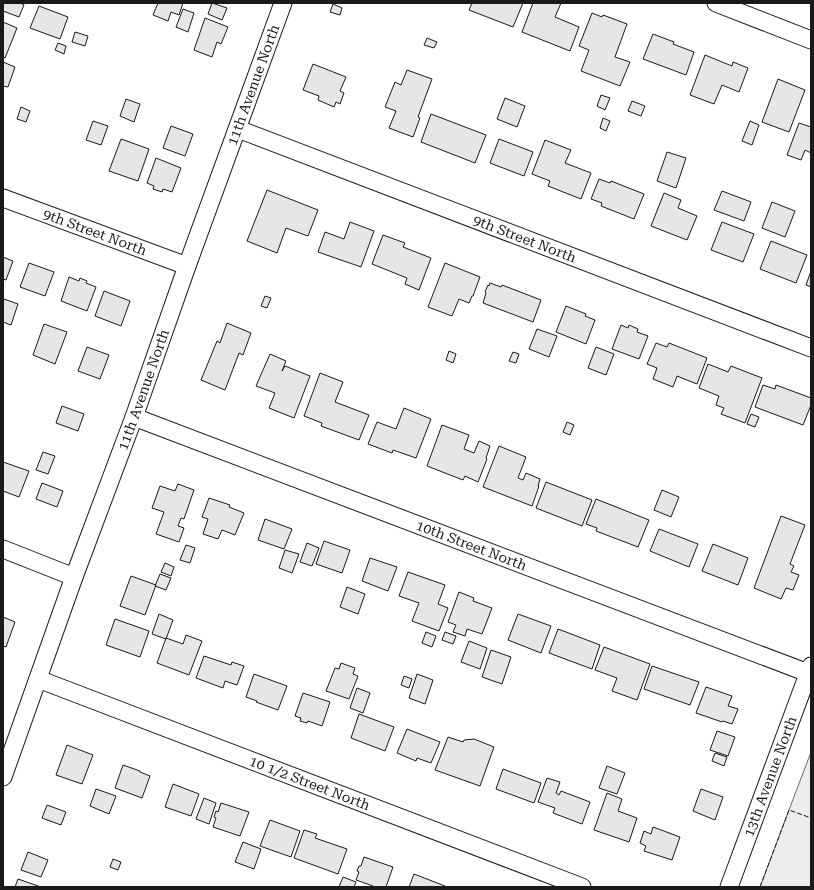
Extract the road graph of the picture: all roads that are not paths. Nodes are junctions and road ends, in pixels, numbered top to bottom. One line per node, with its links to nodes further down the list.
1 (283, 3): 4 (street, 11th Avenue North)
2 (716, 3): 3 (street)
3 (811, 40)
4 (238, 129): 6 (street, 11th Avenue North); 7 (street, 9th Street North)
5 (3, 198): 6 (street, 9th Street North)
6 (187, 266): 8 (street, 11th Avenue North)
7 (811, 348)
8 (134, 416): 10 (street, 11th Avenue North); 11 (street, 10th Street North)
9 (3, 549): 10 (street)
10 (74, 576): 12 (street, 11th Avenue North)
11 (810, 669): 15 (street, 13th Avenue North)
12 (38, 679): 13 (street, 11th Avenue North); 14 (street, 10 1/2 Street North)
13 (3, 777)
14 (582, 887)
15 (729, 887)

